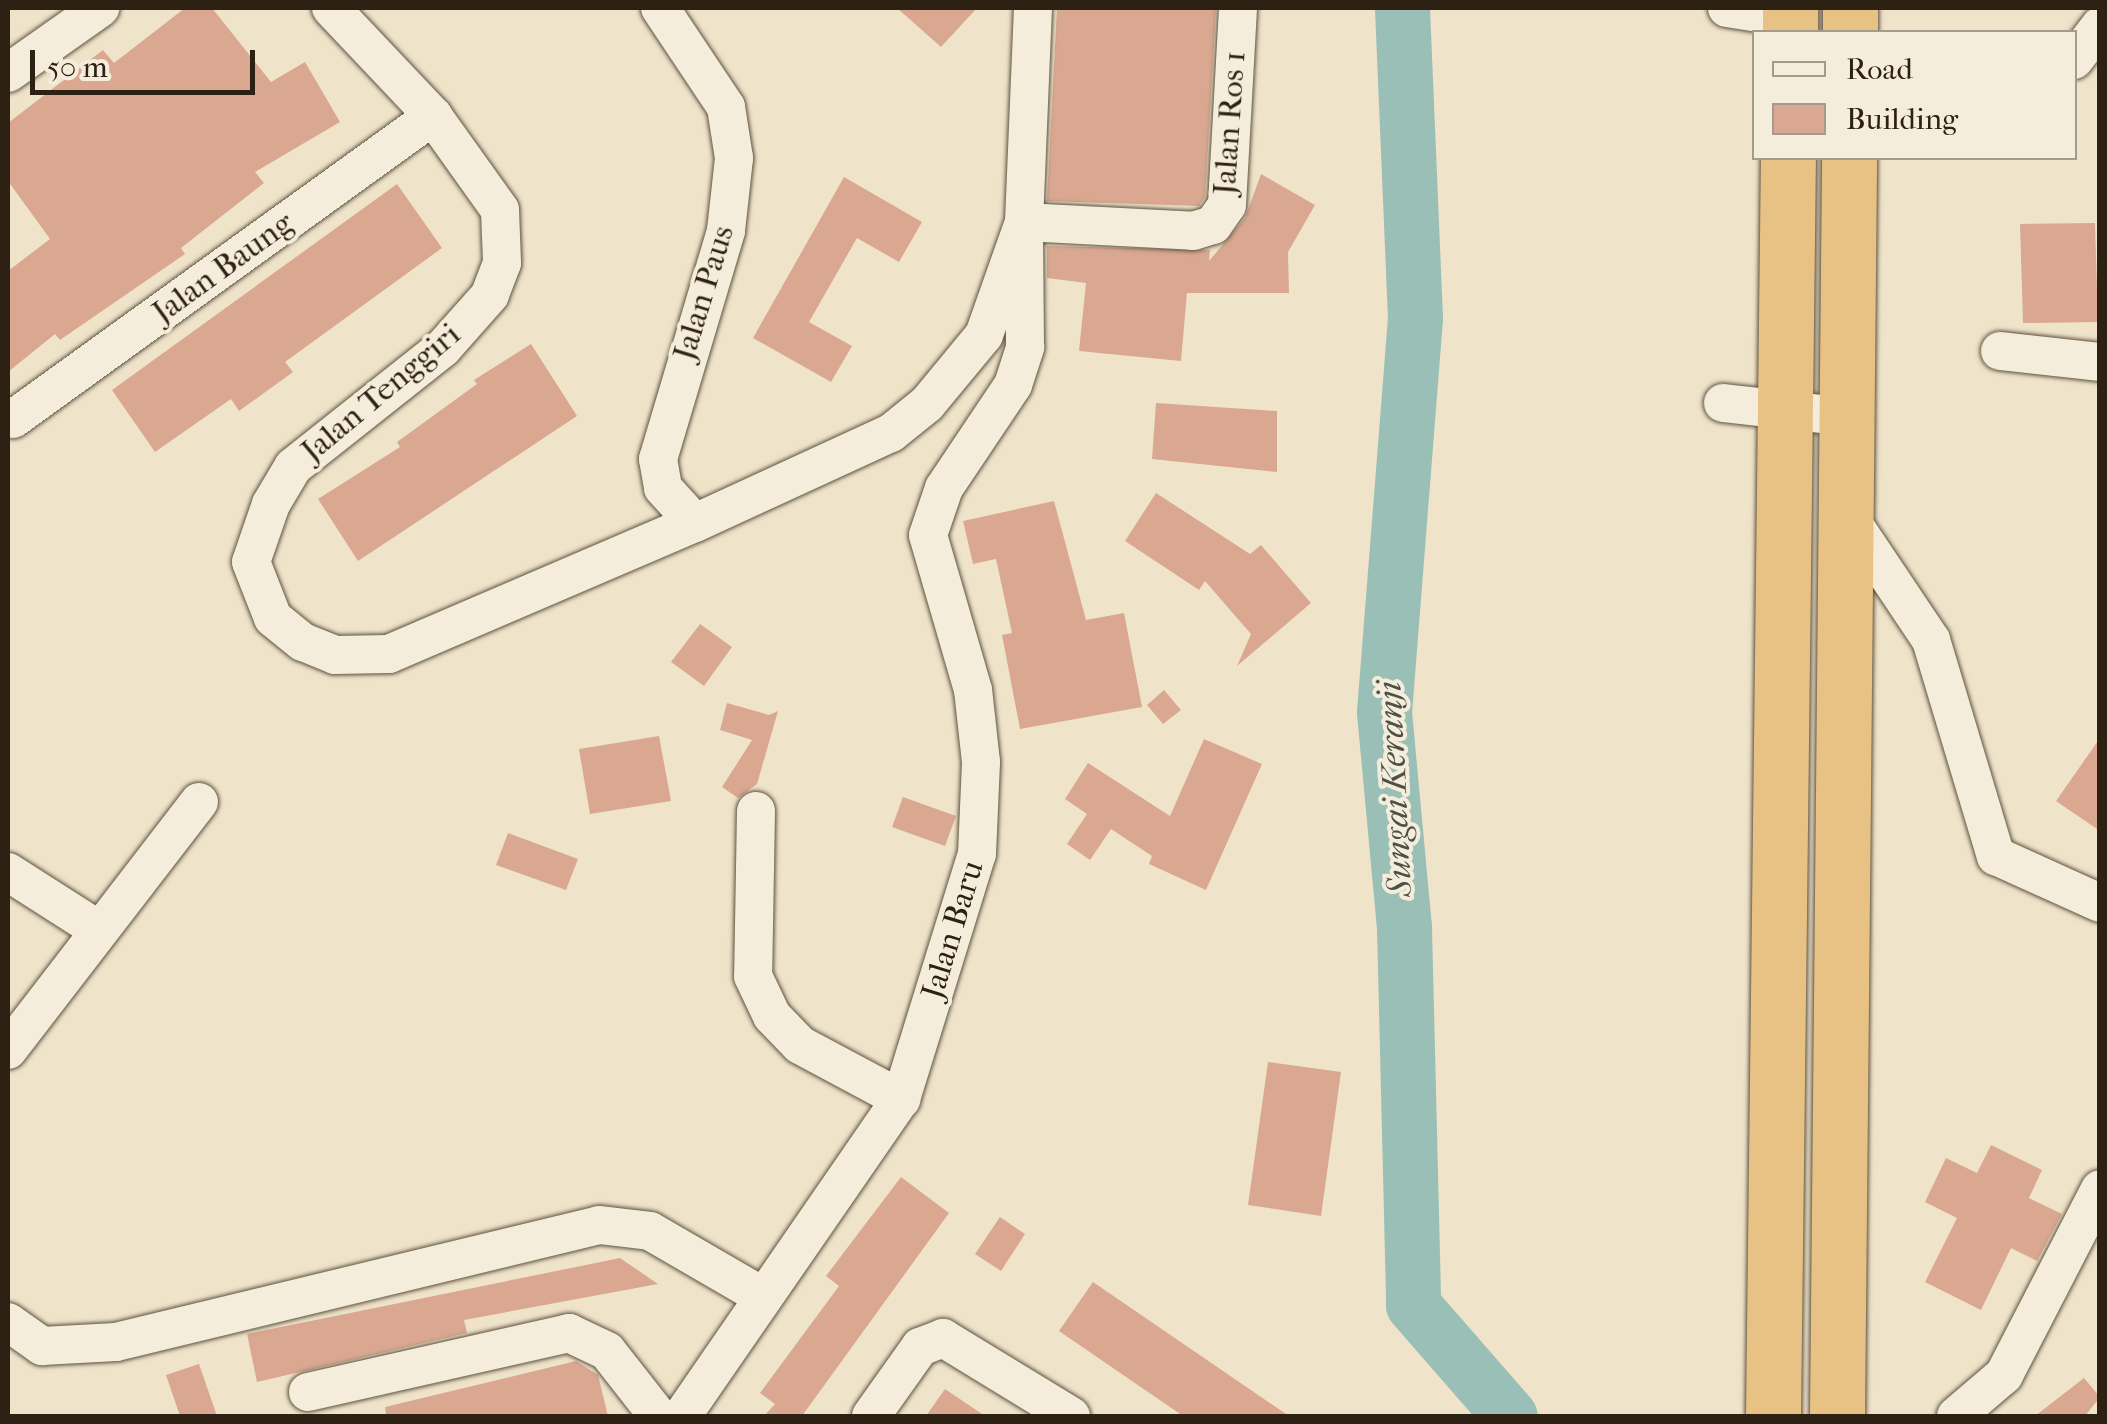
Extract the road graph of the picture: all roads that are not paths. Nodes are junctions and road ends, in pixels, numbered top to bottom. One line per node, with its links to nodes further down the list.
1 (100, 8): 10 (street)
2 (330, 8): 11 (street, Jalan Tenggiri)
3 (660, 8): 22 (street, Jalan Paus)
4 (1032, 8): 14 (street)
5 (1238, 8): 14 (street, Jalan Ros 1)
6 (1727, 8): 7 (street)
7 (1790, 19)
8 (2100, 26): 9 (street)
9 (2077, 56)
10 (8, 74)
11 (433, 116): 20 (street, Jalan Baung); 22 (street, Jalan Tenggiri)
12 (1788, 160): 18 (highway)
13 (1849, 160): 19 (highway)
14 (1024, 222): 22 (street, Jalan Tenggiri); 29 (street, Jalan Baru)
15 (2000, 351): 16 (street)
16 (2100, 362)
17 (1723, 402): 18 (street)
18 (1785, 410): 19 (street); 38 (highway)
19 (1848, 416): 21 (highway)
20 (13, 419)
21 (1848, 516): 26 (street); 39 (highway)
22 (695, 524)
23 (200, 802): 27 (street)
24 (756, 811): 29 (street)
25 (8, 872): 27 (street)
26 (2100, 903)
27 (97, 929): 28 (street)
28 (9, 1044)
29 (900, 1099): 31 (street, Jalan Baru)
30 (2100, 1189): 40 (street)
31 (762, 1296): 32 (street); 35 (street, Jalan Baru)
32 (8, 1322)
33 (308, 1392): 34 (street)
34 (658, 1416)
35 (682, 1416)
36 (871, 1416): 37 (street)
37 (1071, 1416)
38 (1773, 1416)
39 (1836, 1416)
40 (1956, 1416)

